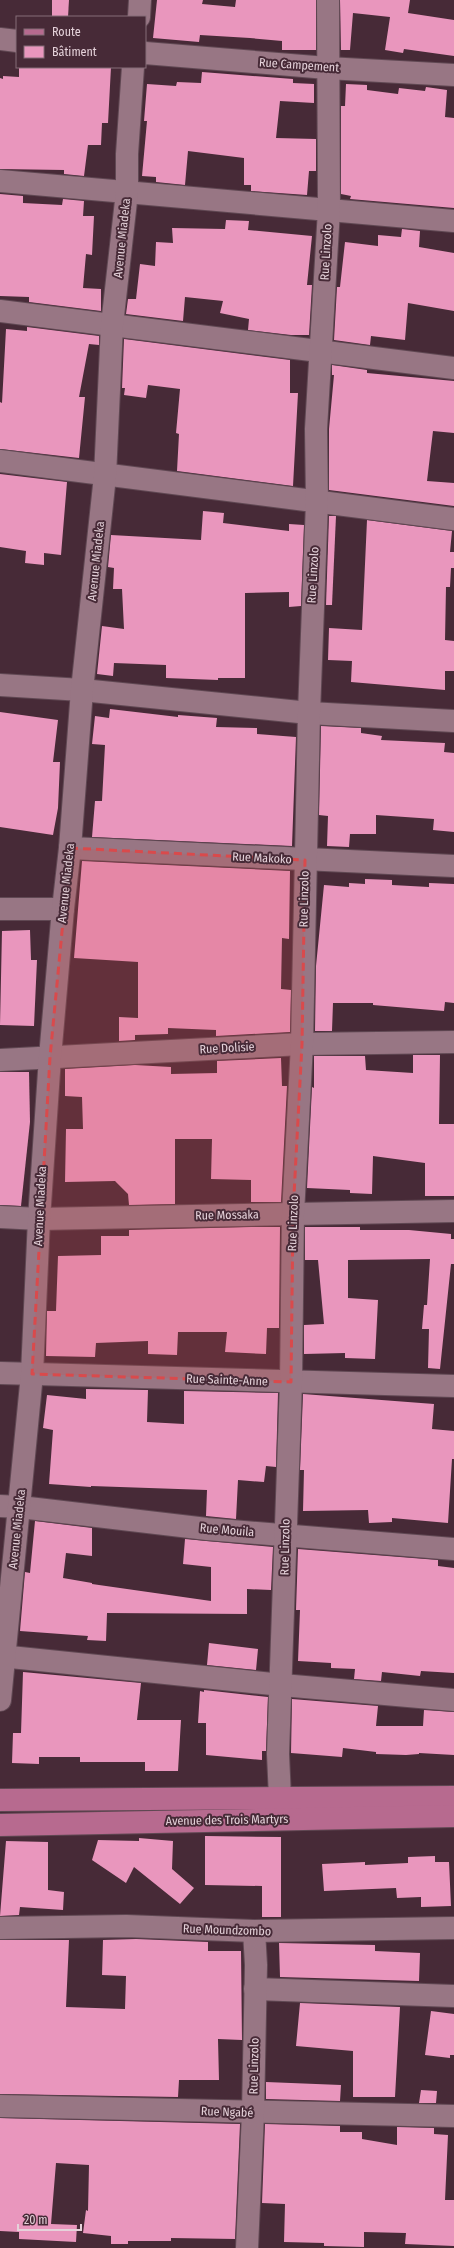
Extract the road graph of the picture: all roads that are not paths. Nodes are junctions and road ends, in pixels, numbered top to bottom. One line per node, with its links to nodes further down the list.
1 (140, 0): 3 (street)
2 (328, 0): 8 (street, Rue Linzolo)
3 (138, 16)
4 (0, 40): 5 (street)
5 (16, 41)
6 (146, 52): 8 (street, Rue Campement)
7 (133, 68): 11 (street, Avenue Miadeka)
8 (327, 68): 9 (street, Rue Campement); 12 (street, Rue Linzolo)
9 (454, 75)
10 (0, 181): 11 (street)
11 (127, 192): 12 (street); 15 (street, Avenue Miadeka)
12 (328, 210): 13 (street); 16 (street, Rue Linzolo)
13 (454, 221)
14 (0, 311): 15 (street)
15 (112, 325): 16 (street); 19 (street, Avenue Miadeka)
16 (320, 352): 17 (street); 20 (street, Rue Linzolo)
17 (454, 368)
18 (0, 461): 19 (street)
19 (105, 476): 20 (street); 23 (street, Avenue Miadeka)
20 (317, 502): 21 (street); 24 (street, Rue Linzolo)
21 (454, 519)
22 (0, 685): 23 (street)
23 (82, 690): 24 (street); 26 (street, Avenue Miadeka)
24 (308, 714): 25 (street); 27 (street, Rue Linzolo)
25 (454, 722)
26 (70, 848): 27 (street, Rue Makoko); 30 (street, Avenue Miadeka)
27 (305, 860): 28 (street, Rue Makoko); 32 (street, Rue Linzolo)
28 (454, 866)
29 (0, 909): 30 (street)
30 (62, 909): 33 (street, Avenue Miadeka)
31 (454, 1042): 32 (street, Rue Dolisie)
32 (302, 1044): 33 (street, Rue Dolisie); 36 (street, Rue Linzolo)
33 (50, 1057): 34 (street, Rue Dolisie); 38 (street, Avenue Miadeka)
34 (0, 1060)
35 (454, 1211): 36 (street, Rue Mossaka)
36 (293, 1214): 38 (street, Rue Mossaka); 41 (street, Rue Linzolo)
37 (0, 1217): 38 (street, Rue Mossaka)
38 (39, 1219): 40 (street, Avenue Miadeka)
39 (0, 1373): 40 (street, Rue Sainte-Anne)
40 (32, 1374): 41 (street, Rue Sainte-Anne); 43 (street, Avenue Miadeka)
41 (291, 1382): 42 (street, Rue Sainte-Anne); 44 (street, Rue Linzolo)
42 (454, 1386)
43 (10, 1507): 44 (street, Rue Mouila); 46 (street, Avenue Miadeka)
44 (285, 1535): 45 (street, Rue Mouila); 47 (street, Rue Linzolo)
45 (454, 1549)
46 (2, 1656): 47 (street); 48 (street, Avenue Miadeka)
47 (282, 1685): 49 (street); 51 (street, Rue Linzolo)
48 (0, 1700)
49 (454, 1700)
50 (454, 1797): 51 (main road, Avenue des Trois Martyrs)
51 (280, 1798): 52 (main road, Avenue des Trois Martyrs)
52 (0, 1800)
53 (454, 1816): 54 (main road, Avenue des Trois Martyrs)
54 (0, 1825)
55 (0, 1928): 57 (street, Rue Moundzombo)
56 (454, 1928): 57 (street, Rue Moundzombo)
57 (254, 1931): 58 (street, Rue Linzolo)
58 (255, 1989): 59 (street); 61 (street, Rue Linzolo)
59 (454, 1996)
60 (0, 2106): 61 (street, Rue Ngabé)
61 (253, 2113): 62 (street, Rue Ngabé); 63 (street, Rue Linzolo)
62 (454, 2116)
63 (247, 2248)

